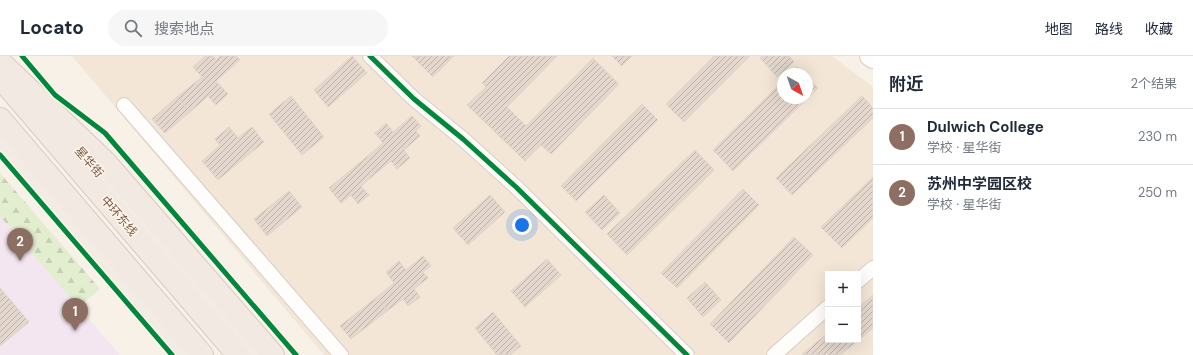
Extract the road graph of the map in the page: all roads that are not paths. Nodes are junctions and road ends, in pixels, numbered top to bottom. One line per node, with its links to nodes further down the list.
1 (370, 56): 12 (street)
2 (870, 56): 3 (main road)
3 (873, 58)
4 (0, 62): 16 (main road, 星华街); 17 (highway)
5 (0, 78): 15 (highway, 中环东线)
6 (124, 105): 18 (street)
7 (0, 119): 14 (highway)
8 (0, 139): 13 (main road)
9 (873, 268): 10 (street)
10 (861, 278)
11 (825, 310): 19 (street)
12 (683, 354)
13 (186, 355)
14 (202, 355)
15 (238, 355)
16 (254, 355)
17 (273, 355)
18 (341, 355)
19 (774, 355)

